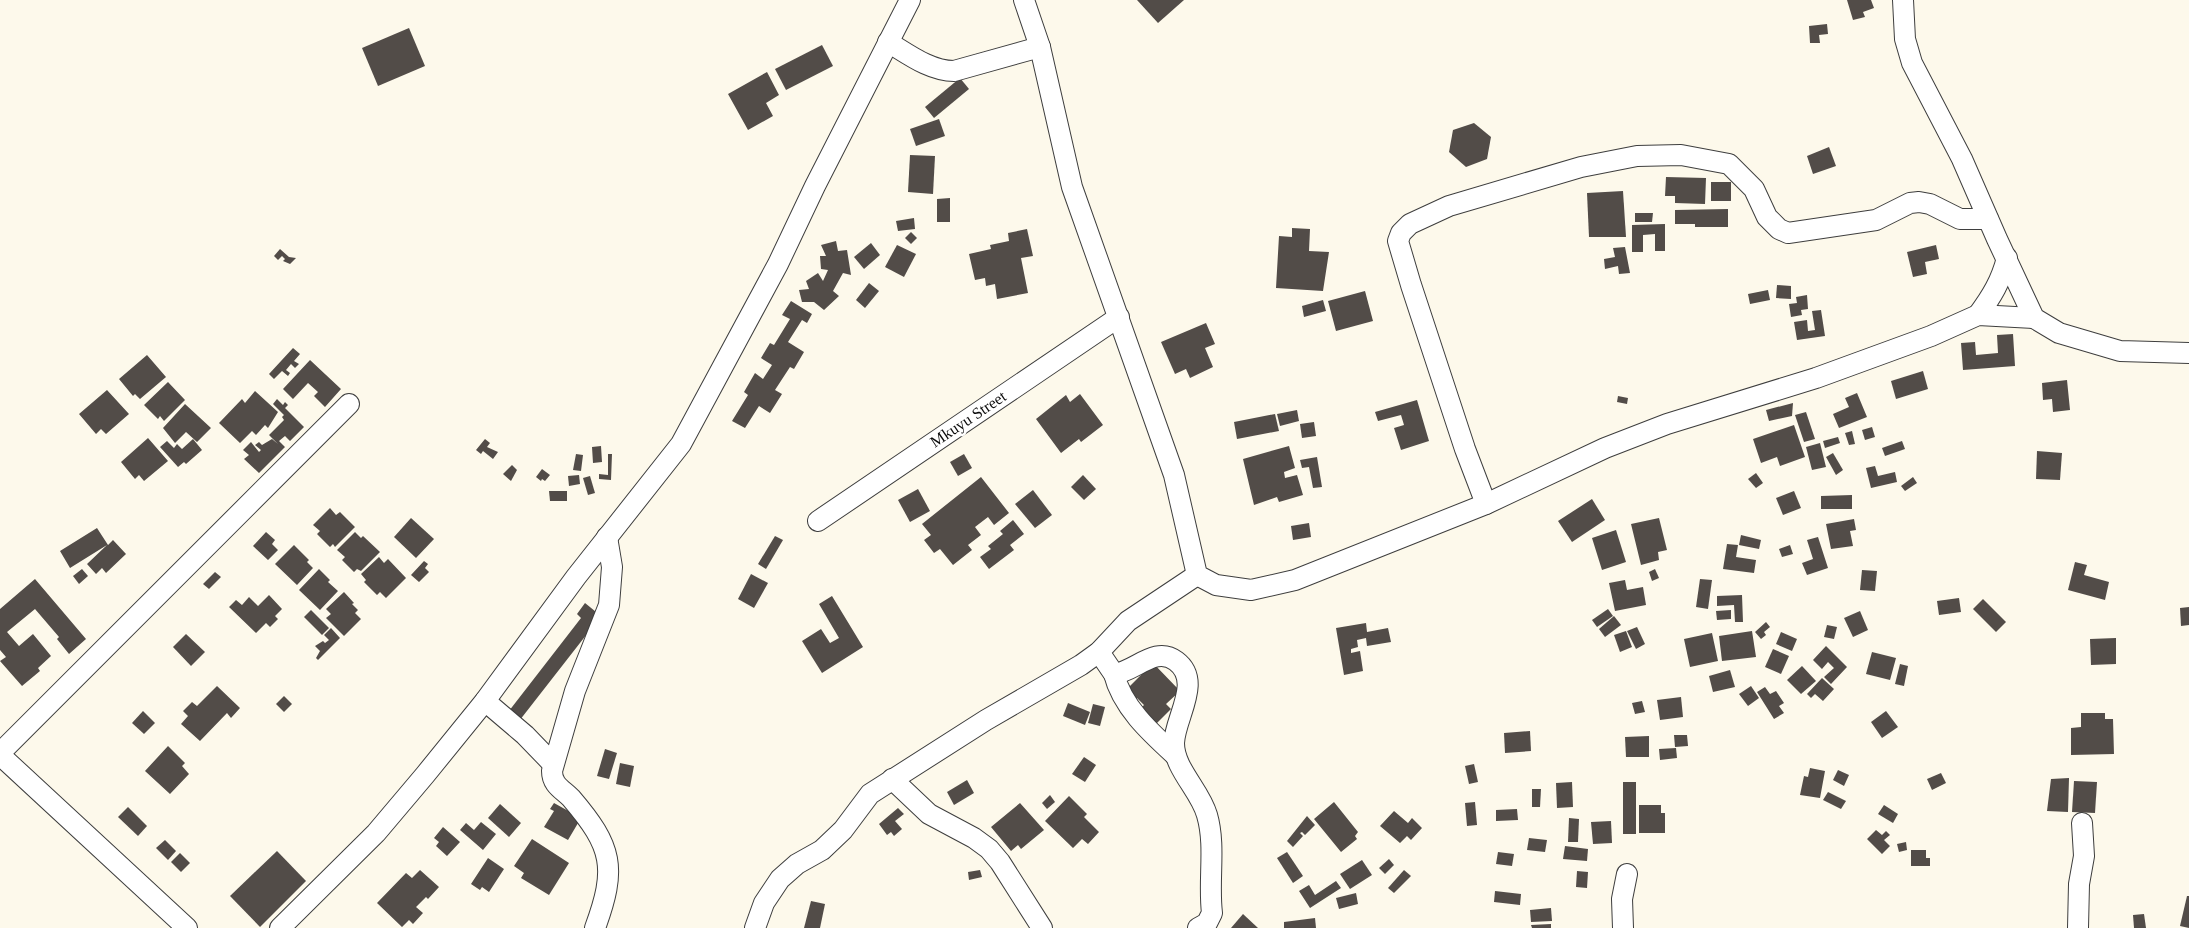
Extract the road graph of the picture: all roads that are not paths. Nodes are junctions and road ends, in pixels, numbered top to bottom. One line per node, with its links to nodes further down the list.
1 (910, 0): 4 (street)
2 (1024, 0): 5 (street)
3 (1903, 0): 6 (street)
4 (888, 42): 5 (street); 15 (street)
5 (1040, 47): 9 (street)
6 (1988, 219): 7 (street); 13 (street)
7 (2007, 258): 8 (street); 10 (street)
8 (1978, 315): 10 (street); 13 (street)
9 (1119, 317): 14 (street, Mkuyu Street); 16 (street)
10 (2034, 318): 11 (street)
11 (2189, 353)
12 (349, 404): 20 (street)
13 (1486, 504): 16 (street)
14 (818, 521)
15 (607, 537): 19 (street); 22 (street)
16 (1197, 575): 17 (street)
17 (1099, 652): 18 (street); 23 (street)
18 (1114, 674): 21 (street); 21 (street)
19 (485, 701): 22 (street); 27 (street)
20 (0, 754): 26 (street)
21 (1176, 755): 31 (street)
22 (553, 764): 28 (street)
23 (892, 779): 29 (street); 30 (street)
24 (2082, 823): 33 (street)
25 (1627, 874): 32 (street)
26 (187, 928)
27 (280, 928)
28 (595, 928)
29 (755, 928)
30 (1042, 928)
31 (1198, 928)
32 (1623, 928)
33 (2078, 928)

